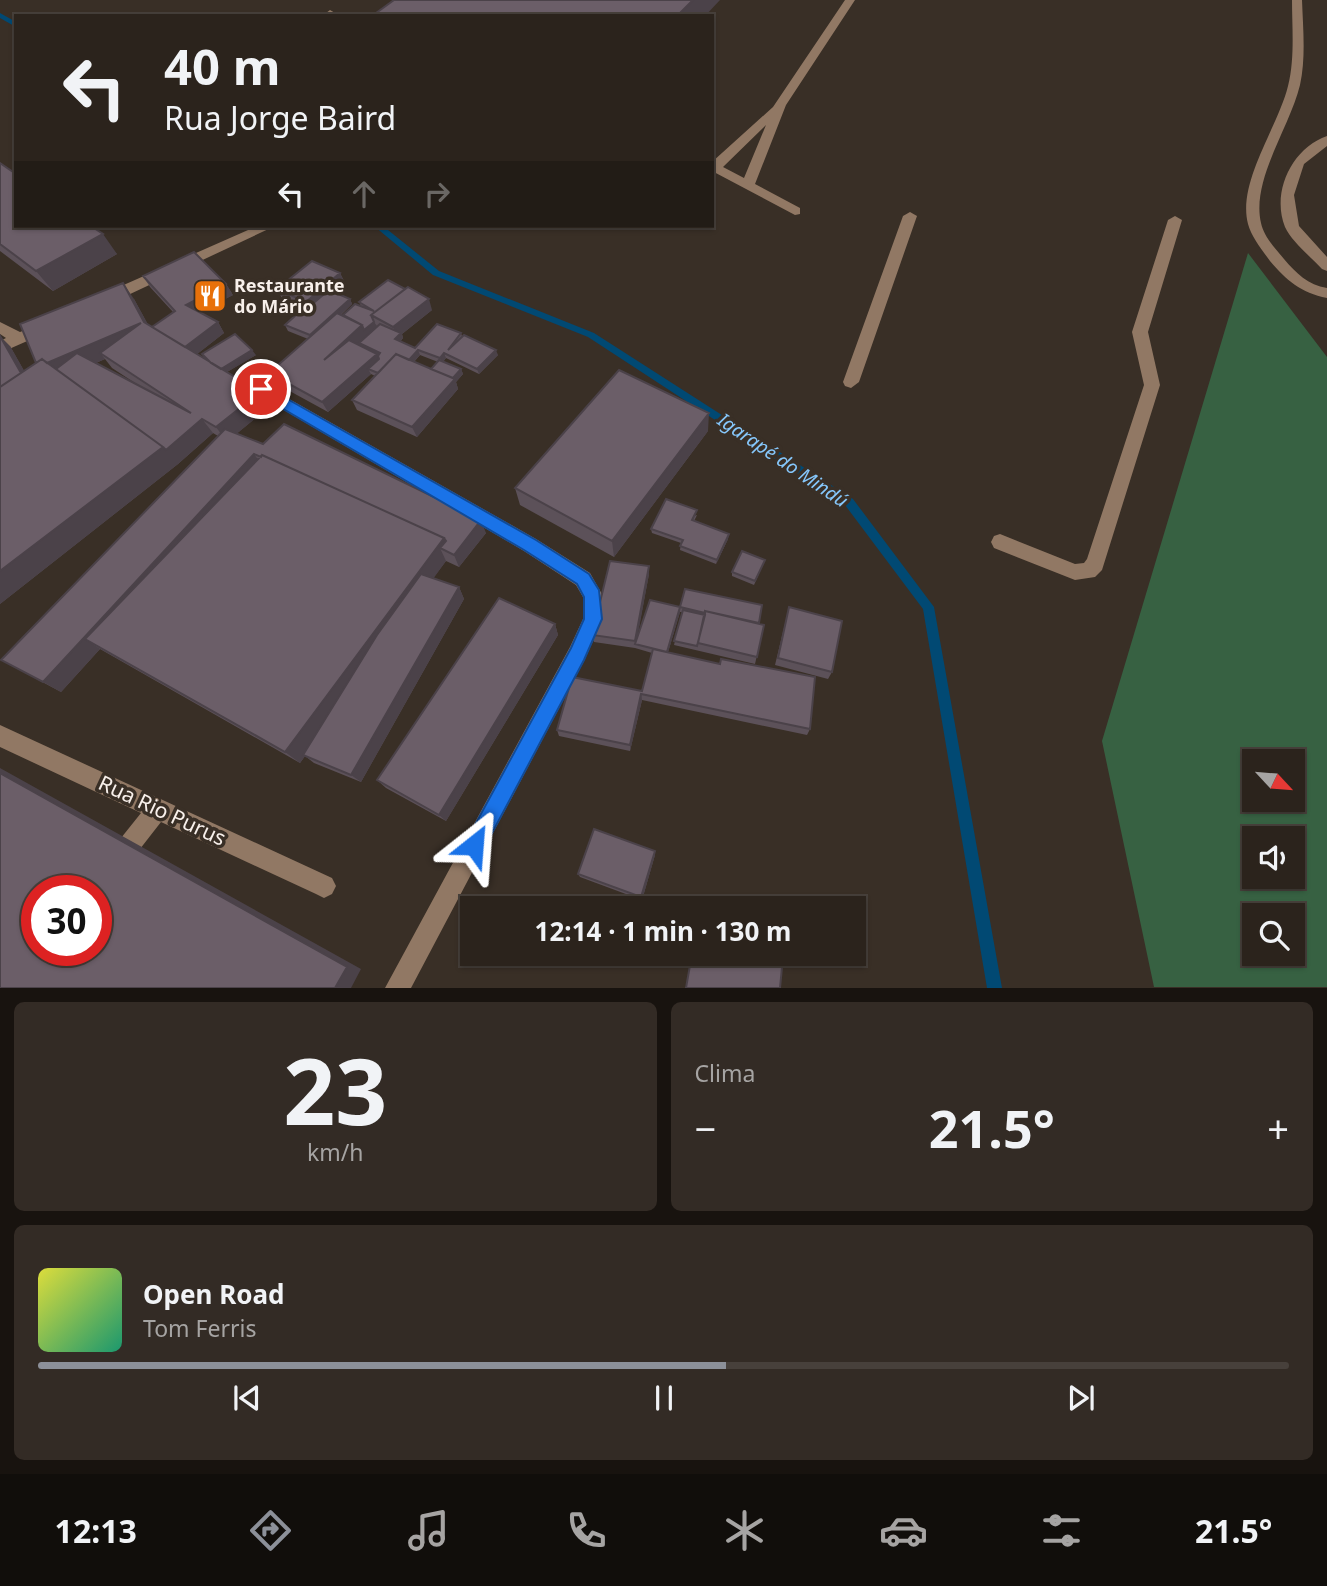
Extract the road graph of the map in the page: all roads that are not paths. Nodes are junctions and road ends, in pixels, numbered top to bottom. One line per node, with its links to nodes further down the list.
1 (849, 0): 3 (street)
2 (1297, 0): 12 (street)
3 (780, 105): 5 (street); 6 (street)
4 (1327, 140): 11 (street)
5 (714, 167): 6 (street)
6 (748, 184): 7 (street)
7 (795, 211)
8 (910, 216): 18 (street)
9 (1175, 220): 20 (street)
10 (264, 228): 13 (street)
11 (1327, 266)
12 (1327, 293)
13 (93, 305)
14 (56, 322): 16 (street)
15 (0, 327): 16 (street)
16 (19, 339): 17 (street)
17 (0, 347)
18 (851, 382)
19 (261, 389): 25 (street)
20 (1000, 541)
21 (0, 736): 22 (street, Rua Rio Purus)
22 (157, 810): 23 (street); 24 (street, Rua Rio Purus)
23 (106, 875)
24 (324, 886)
25 (397, 988)

